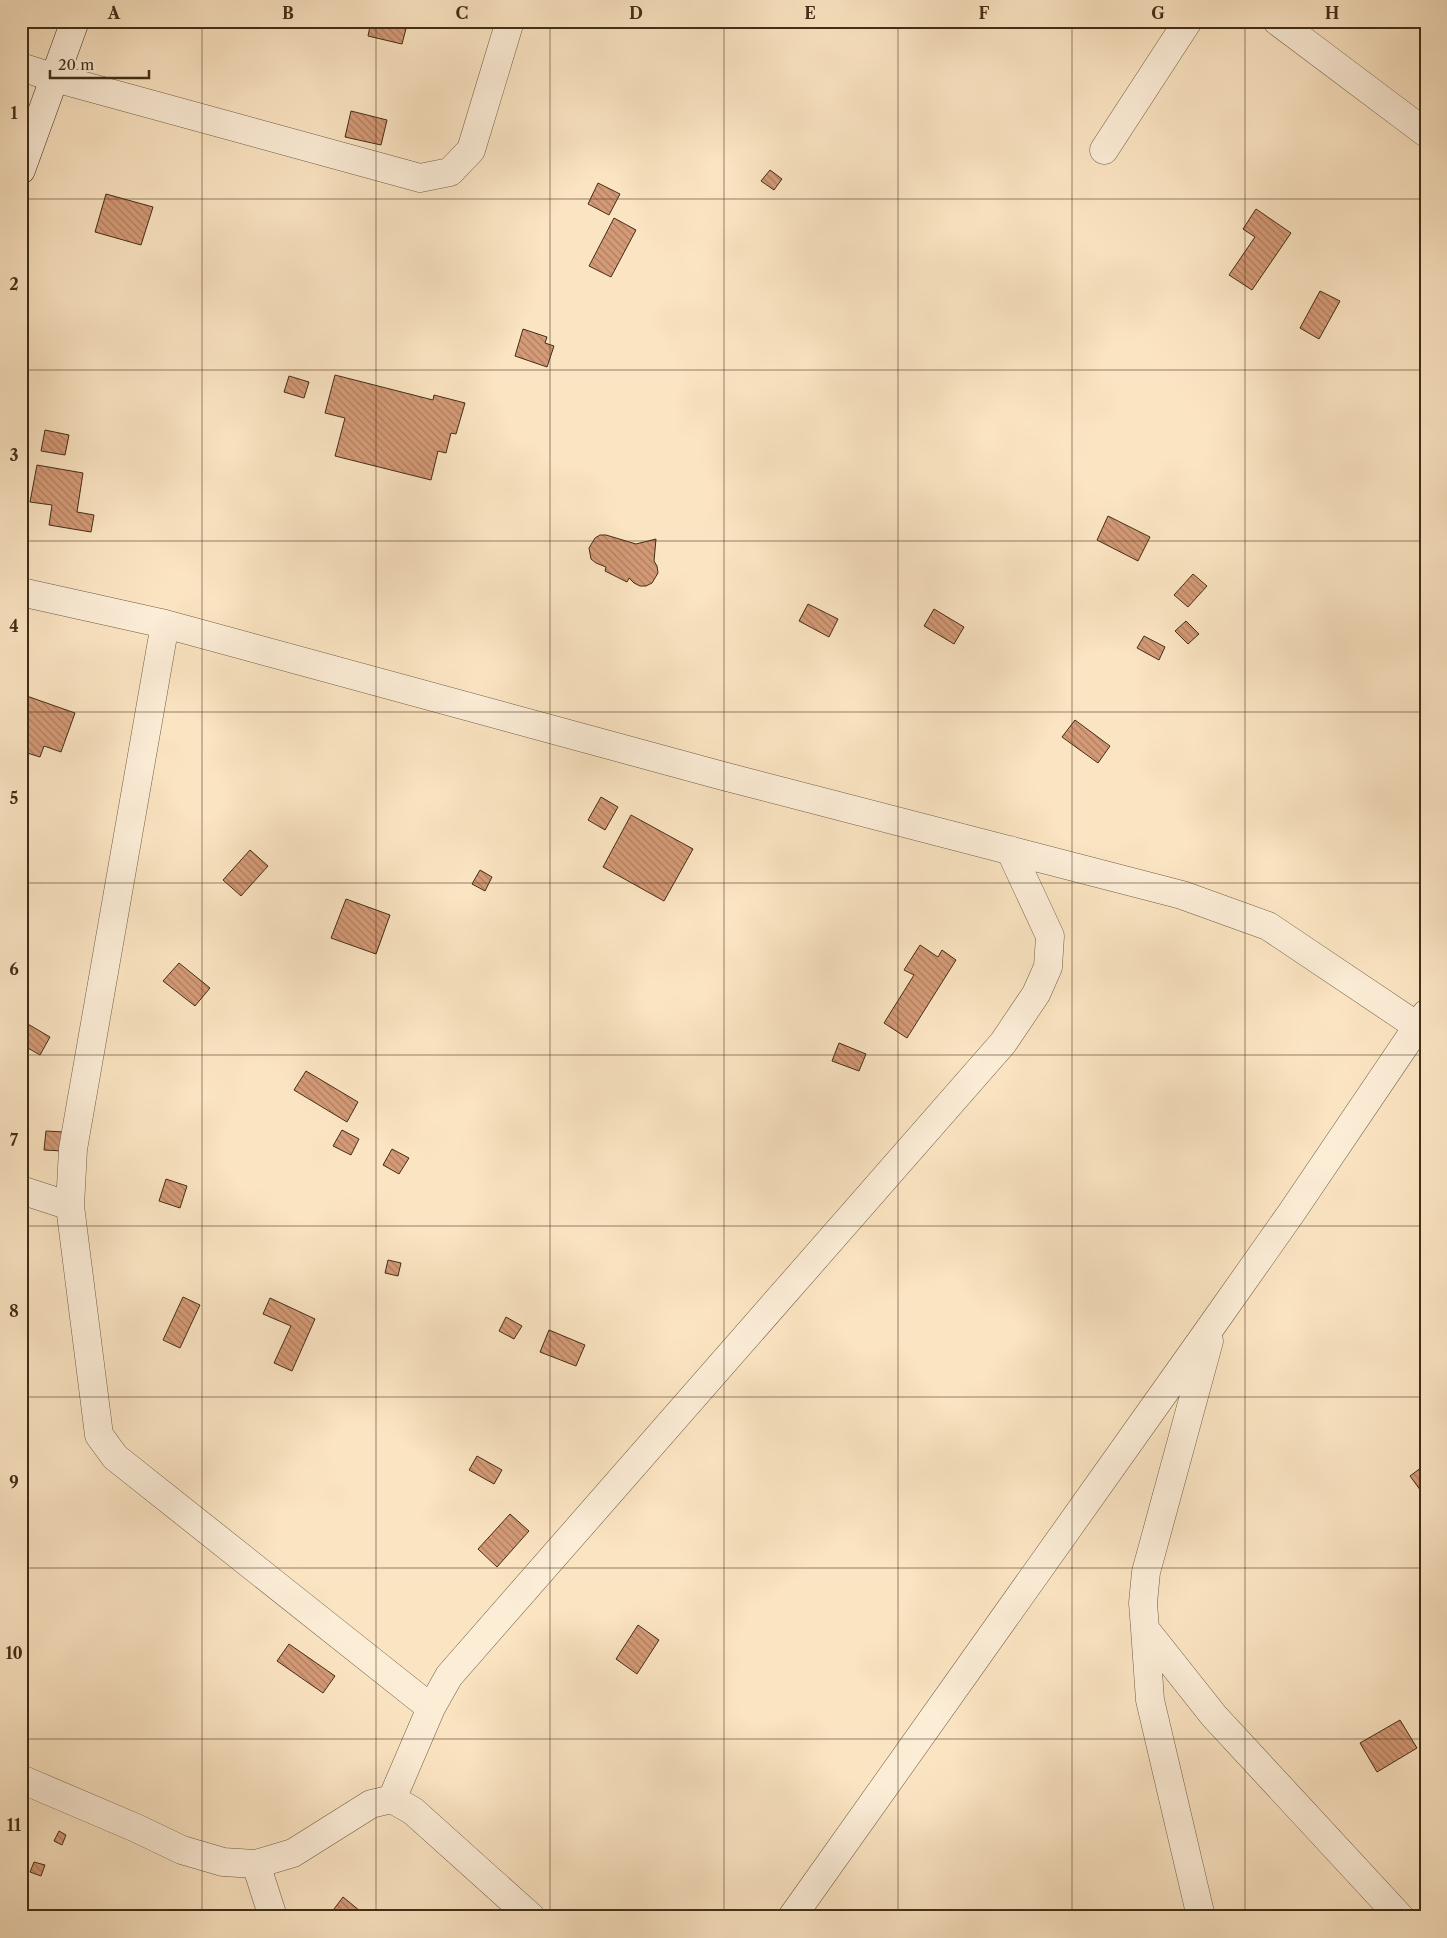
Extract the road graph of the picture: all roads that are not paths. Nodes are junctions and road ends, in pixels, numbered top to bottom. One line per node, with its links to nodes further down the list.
1 (75, 21): 6 (street)
2 (510, 21): 6 (street)
3 (1188, 21): 8 (street)
4 (1277, 21): 7 (street)
5 (21, 67): 6 (street)
6 (55, 78): 9 (street)
7 (1426, 133)
8 (1104, 150)
9 (21, 170)
10 (21, 592): 11 (street)
11 (166, 624): 12 (street); 15 (street)
12 (1010, 850): 13 (street); 18 (street)
13 (1423, 1024): 16 (street)
14 (21, 1190): 15 (street)
15 (70, 1206): 18 (street)
16 (1213, 1324): 17 (street); 24 (street)
17 (1145, 1629): 25 (street); 26 (street)
18 (431, 1708): 20 (street)
19 (21, 1779): 21 (street)
20 (392, 1799): 21 (street); 23 (street)
21 (256, 1864): 22 (street)
22 (273, 1917)
23 (531, 1917)
24 (792, 1917)
25 (1201, 1917)
26 (1400, 1917)

